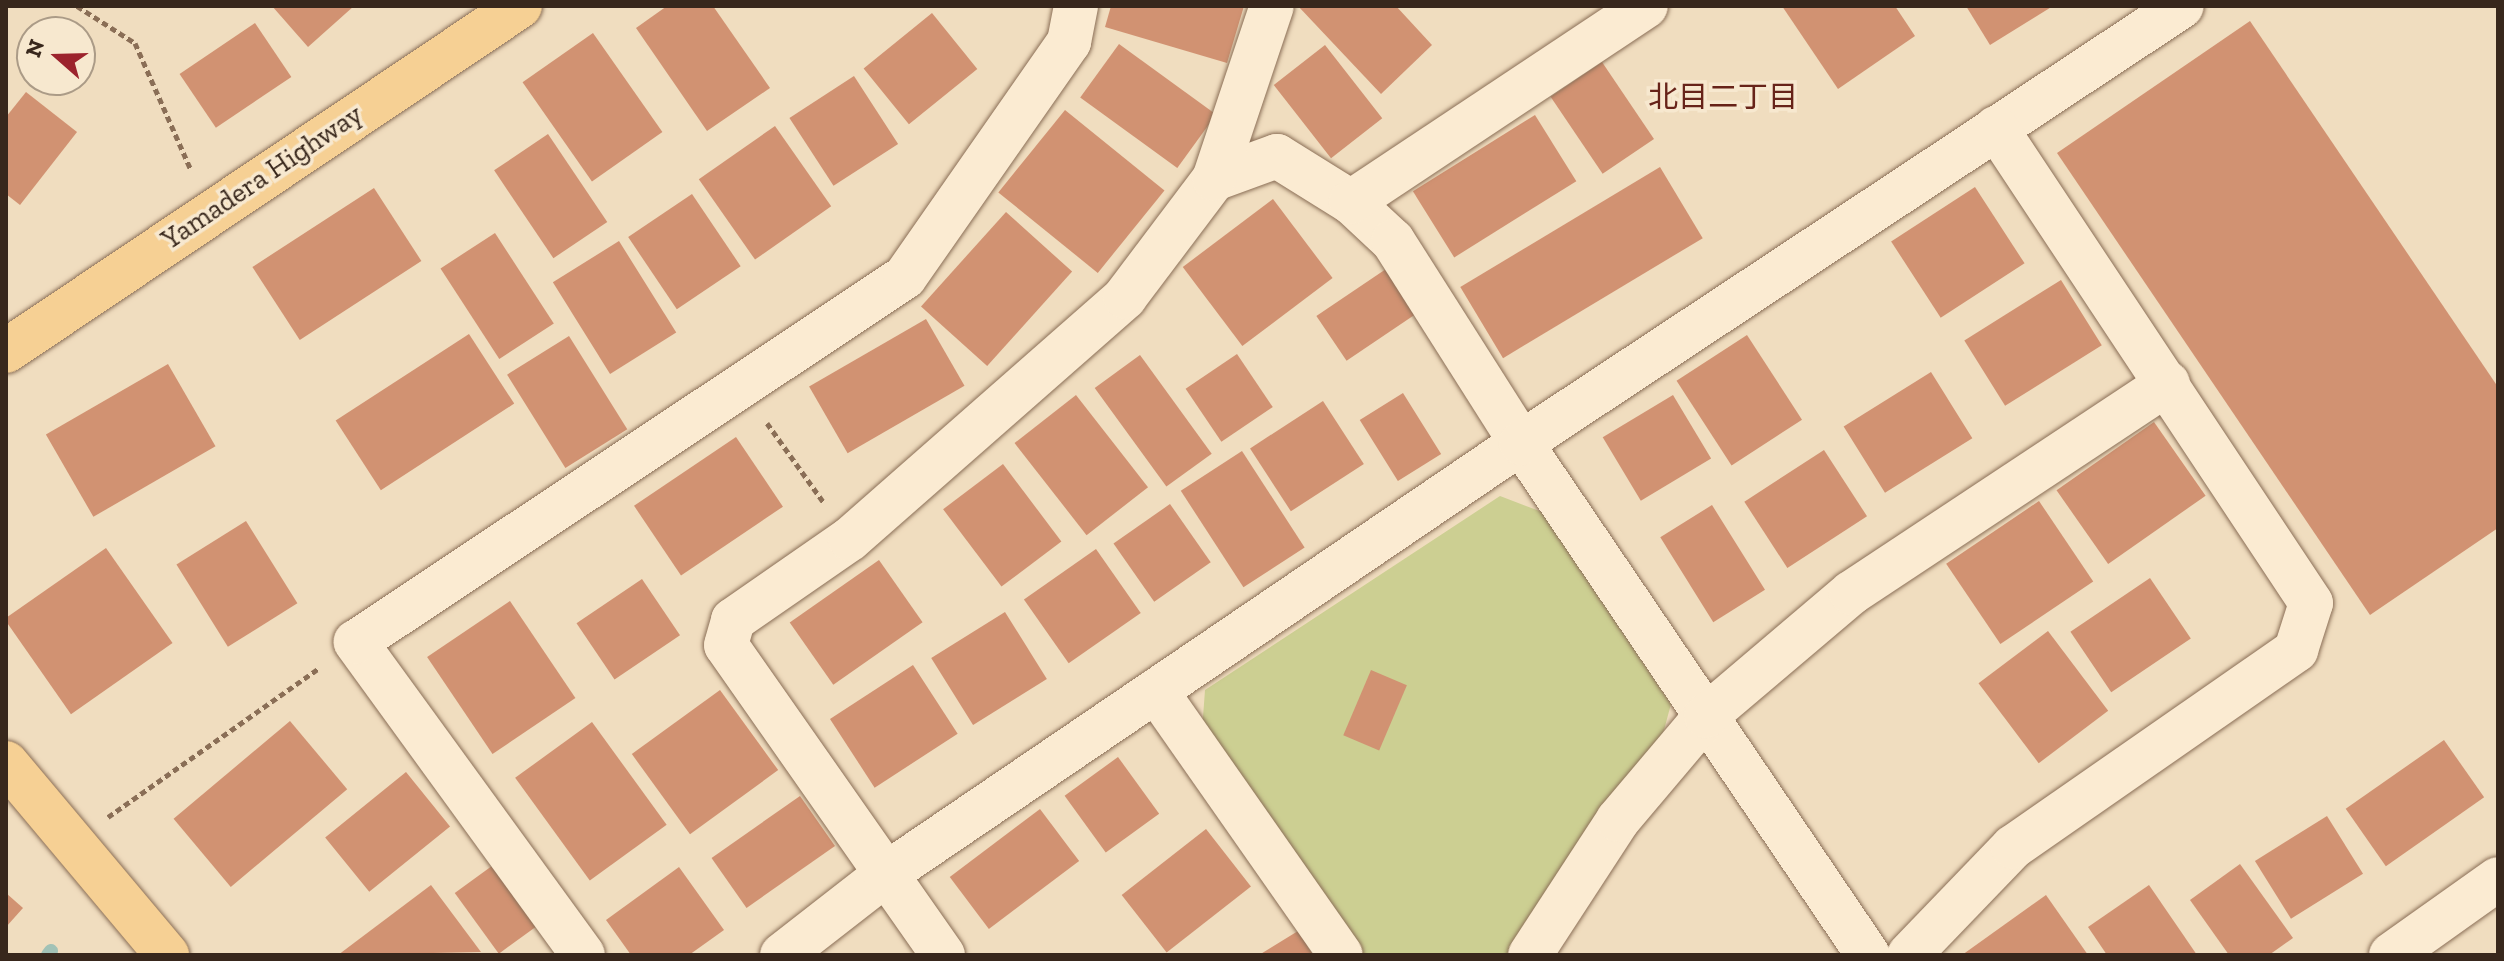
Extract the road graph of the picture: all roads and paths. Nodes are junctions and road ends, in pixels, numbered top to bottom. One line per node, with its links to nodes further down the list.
1 (77, 6): 10 (path)
2 (520, 6): 10 (main road, Yamadera Highway)
3 (1076, 6): 13 (street)
4 (1272, 6): 8 (street)
5 (1646, 6): 9 (street)
6 (2182, 6): 7 (street)
7 (1996, 128): 12 (street); 14 (street)
8 (1214, 179): 9 (street); 15 (street)
9 (1351, 202): 14 (street)
10 (210, 211): 11 (main road, Yamadera Highway)
11 (6, 351)
12 (2168, 383): 18 (street); 30 (street)
13 (741, 386): 15 (path); 16 (street)
14 (1521, 443): 17 (street); 18 (street)
15 (850, 539): 21 (street)
16 (356, 642): 20 (path); 24 (street)
17 (1156, 691): 21 (street); 27 (street)
18 (1706, 716): 28 (street); 29 (street)
19 (6, 763): 20 (main road)
20 (75, 840): 23 (main road)
21 (886, 874): 25 (street); 26 (street)
22 (2498, 879): 31 (street)
23 (167, 955)
24 (583, 955)
25 (782, 955)
26 (943, 955)
27 (1341, 955)
28 (1530, 955)
29 (1868, 955)
30 (1909, 955)
31 (2391, 955)

